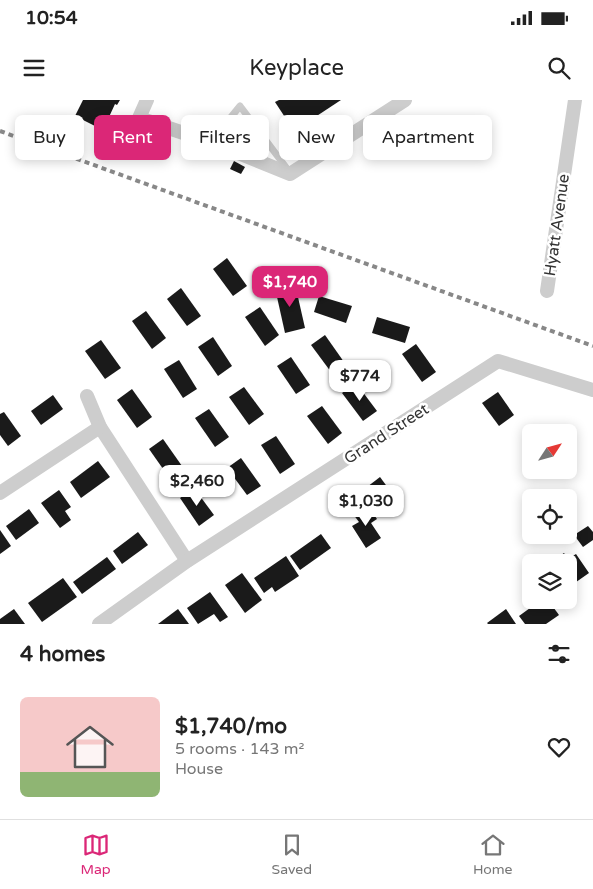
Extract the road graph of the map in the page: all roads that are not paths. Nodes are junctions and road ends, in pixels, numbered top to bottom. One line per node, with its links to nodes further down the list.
1 (147, 100): 6 (street)
2 (405, 100): 9 (street)
3 (575, 100): 10 (street, Hyatt Avenue)
4 (233, 115): 5 (lane)
5 (247, 115)
6 (181, 132)
7 (269, 145): 9 (lane)
8 (255, 160): 9 (street)
9 (290, 174)
10 (547, 291)
11 (593, 390): 15 (street, Grand Street)
12 (87, 396): 13 (street)
13 (100, 427): 14 (street); 15 (street)
14 (0, 492)
15 (187, 561): 16 (street, Grand Street)
16 (99, 624)

